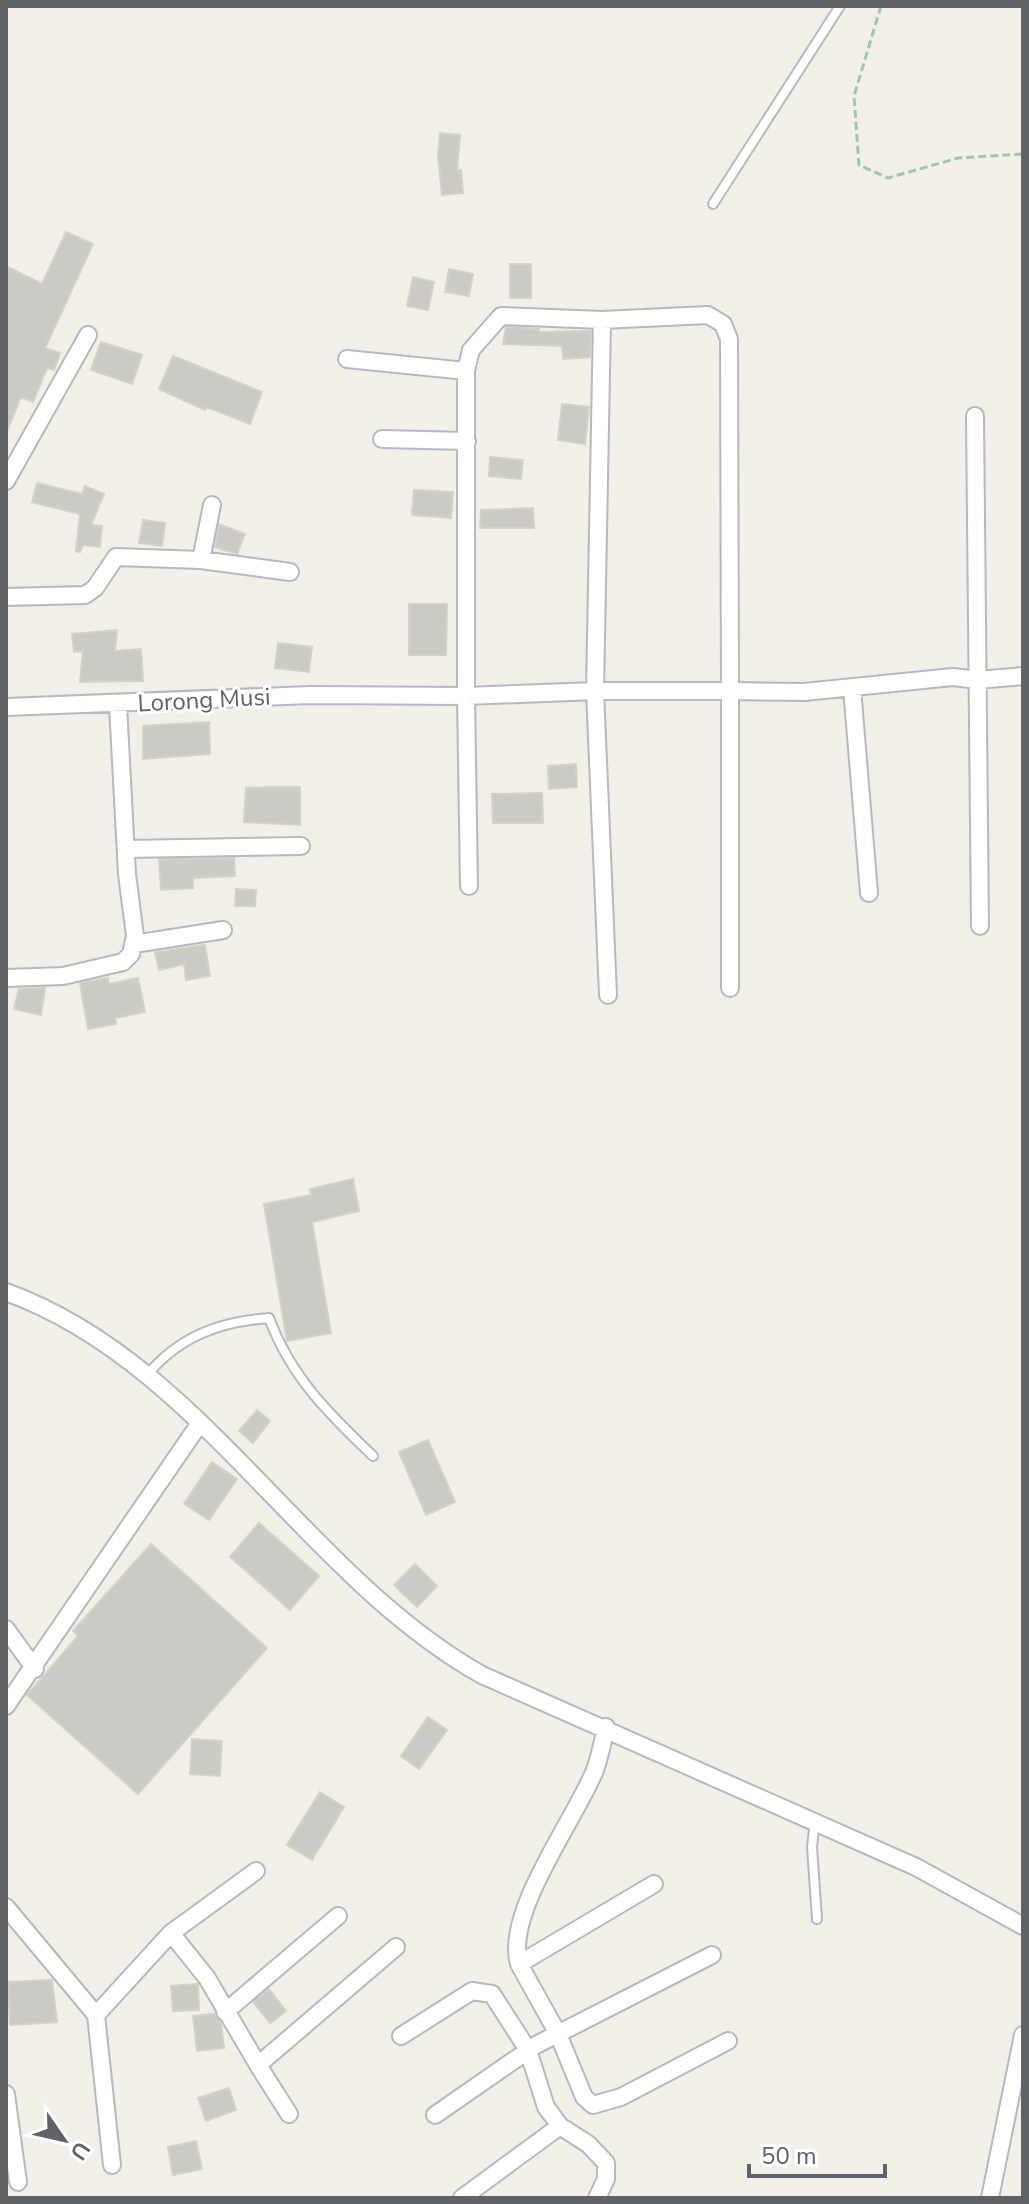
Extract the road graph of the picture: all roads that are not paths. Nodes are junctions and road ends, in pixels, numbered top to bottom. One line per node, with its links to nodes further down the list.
1 (840, 6): 2 (lane)
2 (713, 204)
3 (602, 320): 6 (street); 18 (street); 19 (street)
4 (88, 335): 10 (street)
5 (347, 359): 6 (street)
6 (466, 371): 9 (street)
7 (975, 416): 16 (street)
8 (382, 439): 9 (street)
9 (467, 441): 20 (street)
10 (6, 481)
11 (212, 505): 12 (street)
12 (201, 560): 13 (street); 14 (street)
13 (290, 572)
14 (6, 597)
15 (1023, 676): 16 (street, Lorong Musi)
16 (978, 680): 17 (street, Lorong Musi); 27 (street)
17 (852, 688): 19 (street, Lorong Musi); 26 (street)
18 (595, 691): 19 (street, Lorong Musi); 20 (street, Lorong Musi); 32 (street)
19 (730, 691): 31 (street)
20 (466, 696): 21 (street, Lorong Musi); 25 (street)
21 (118, 705): 22 (street, Lorong Musi); 24 (street)
22 (6, 707)
23 (301, 846): 24 (street)
24 (126, 849): 29 (street)
25 (469, 886)
26 (869, 893)
27 (980, 926)
28 (223, 930): 29 (street)
29 (134, 944): 30 (street)
30 (6, 978)
31 (730, 988)
32 (608, 995)
33 (6, 1292): 34 (street)
34 (146, 1376): 35 (street); 36 (lane)
35 (200, 1423): 38 (street); 40 (street)
36 (373, 1456)
37 (6, 1629): 38 (street)
38 (35, 1669): 39 (street)
39 (6, 1706)
40 (606, 1727): 41 (street); 51 (street)
41 (815, 1821): 46 (lane); 47 (street)
42 (256, 1871): 48 (street)
43 (654, 1884): 51 (street)
44 (6, 1907): 53 (street)
45 (338, 1916): 52 (street)
46 (817, 1919)
47 (1023, 1926)
48 (171, 1933): 52 (street); 53 (street)
49 (396, 1947): 58 (street)
50 (712, 1955): 57 (street)
51 (519, 1964): 57 (street)
52 (225, 2012): 58 (street)
53 (96, 2015): 63 (street)
54 (1023, 2035): 67 (street)
55 (401, 2036): 57 (street)
56 (728, 2041): 57 (street)
57 (542, 2042): 61 (street); 62 (street)
58 (258, 2065): 60 (street)
59 (6, 2094): 64 (street)
60 (289, 2114)
61 (435, 2115)
62 (560, 2126): 65 (street); 66 (street)
63 (112, 2165)
64 (18, 2182)
65 (462, 2198)
66 (597, 2198)
67 (990, 2198)

